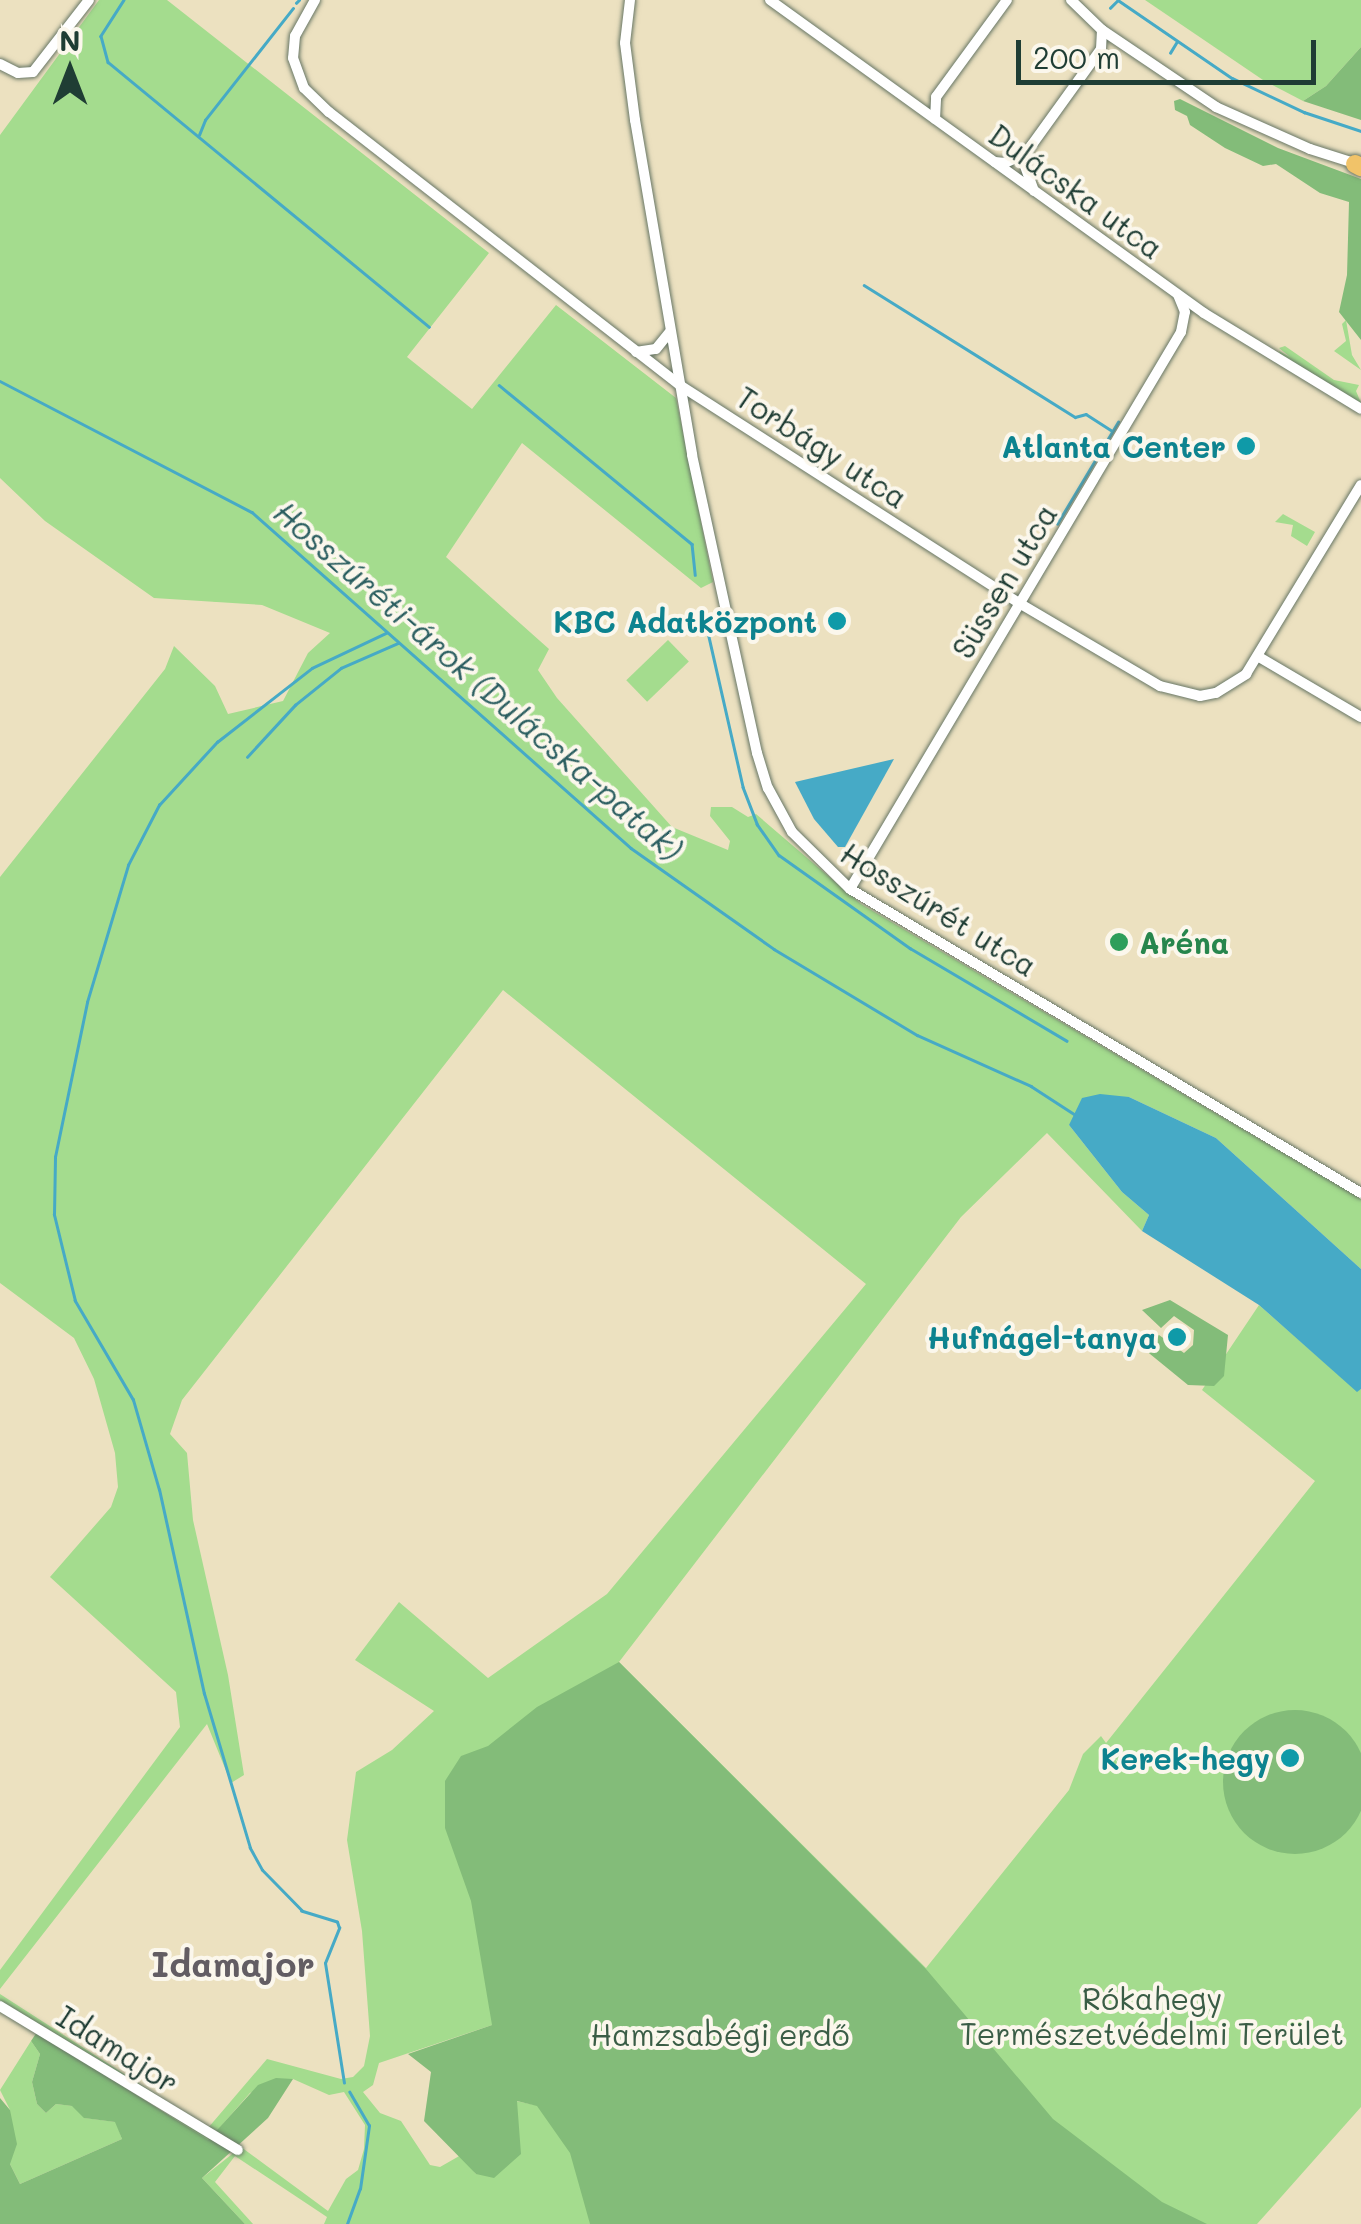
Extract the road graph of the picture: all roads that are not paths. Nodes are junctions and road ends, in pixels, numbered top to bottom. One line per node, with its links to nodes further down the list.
1 (89, 0): 10 (street)
2 (315, 0): 20 (street, Torbágy utca)
3 (630, 0): 19 (street)
4 (770, 0): 12 (street, Dulácska utca)
5 (1007, 0): 11 (street)
6 (1070, 0): 7 (street)
7 (1102, 30): 8 (street); 9 (street)
8 (1132, 51): 9 (street); 16 (street)
9 (1094, 59): 14 (street)
10 (0, 64)
11 (936, 96): 12 (street); 13 (street)
12 (908, 100): 13 (street, Dulácska utca)
13 (935, 119): 15 (street, Dulácska utca)
14 (1026, 153): 15 (street); 17 (street)
15 (992, 162): 17 (street, Dulácska utca)
16 (1359, 165)
17 (1037, 196): 18 (street, Dulácska utca)
18 (1177, 294): 22 (street, Dulácska utca); 24 (street, Süssen utca)
19 (670, 331): 20 (street); 21 (street)
20 (634, 352): 21 (street, Torbágy utca)
21 (681, 386): 24 (street, Torbágy utca); 27 (street, Hosszúrét utca)
22 (1361, 409)
23 (1361, 486): 25 (street, Torbágy utca)
24 (1020, 603): 25 (street, Torbágy utca); 27 (street, Süssen utca)
25 (1259, 657): 26 (street)
26 (1361, 717)
27 (850, 890): 28 (street, Hosszúrét utca)
28 (1361, 1193)
29 (0, 2006): 30 (street, Idamajor)
30 (238, 2150)

